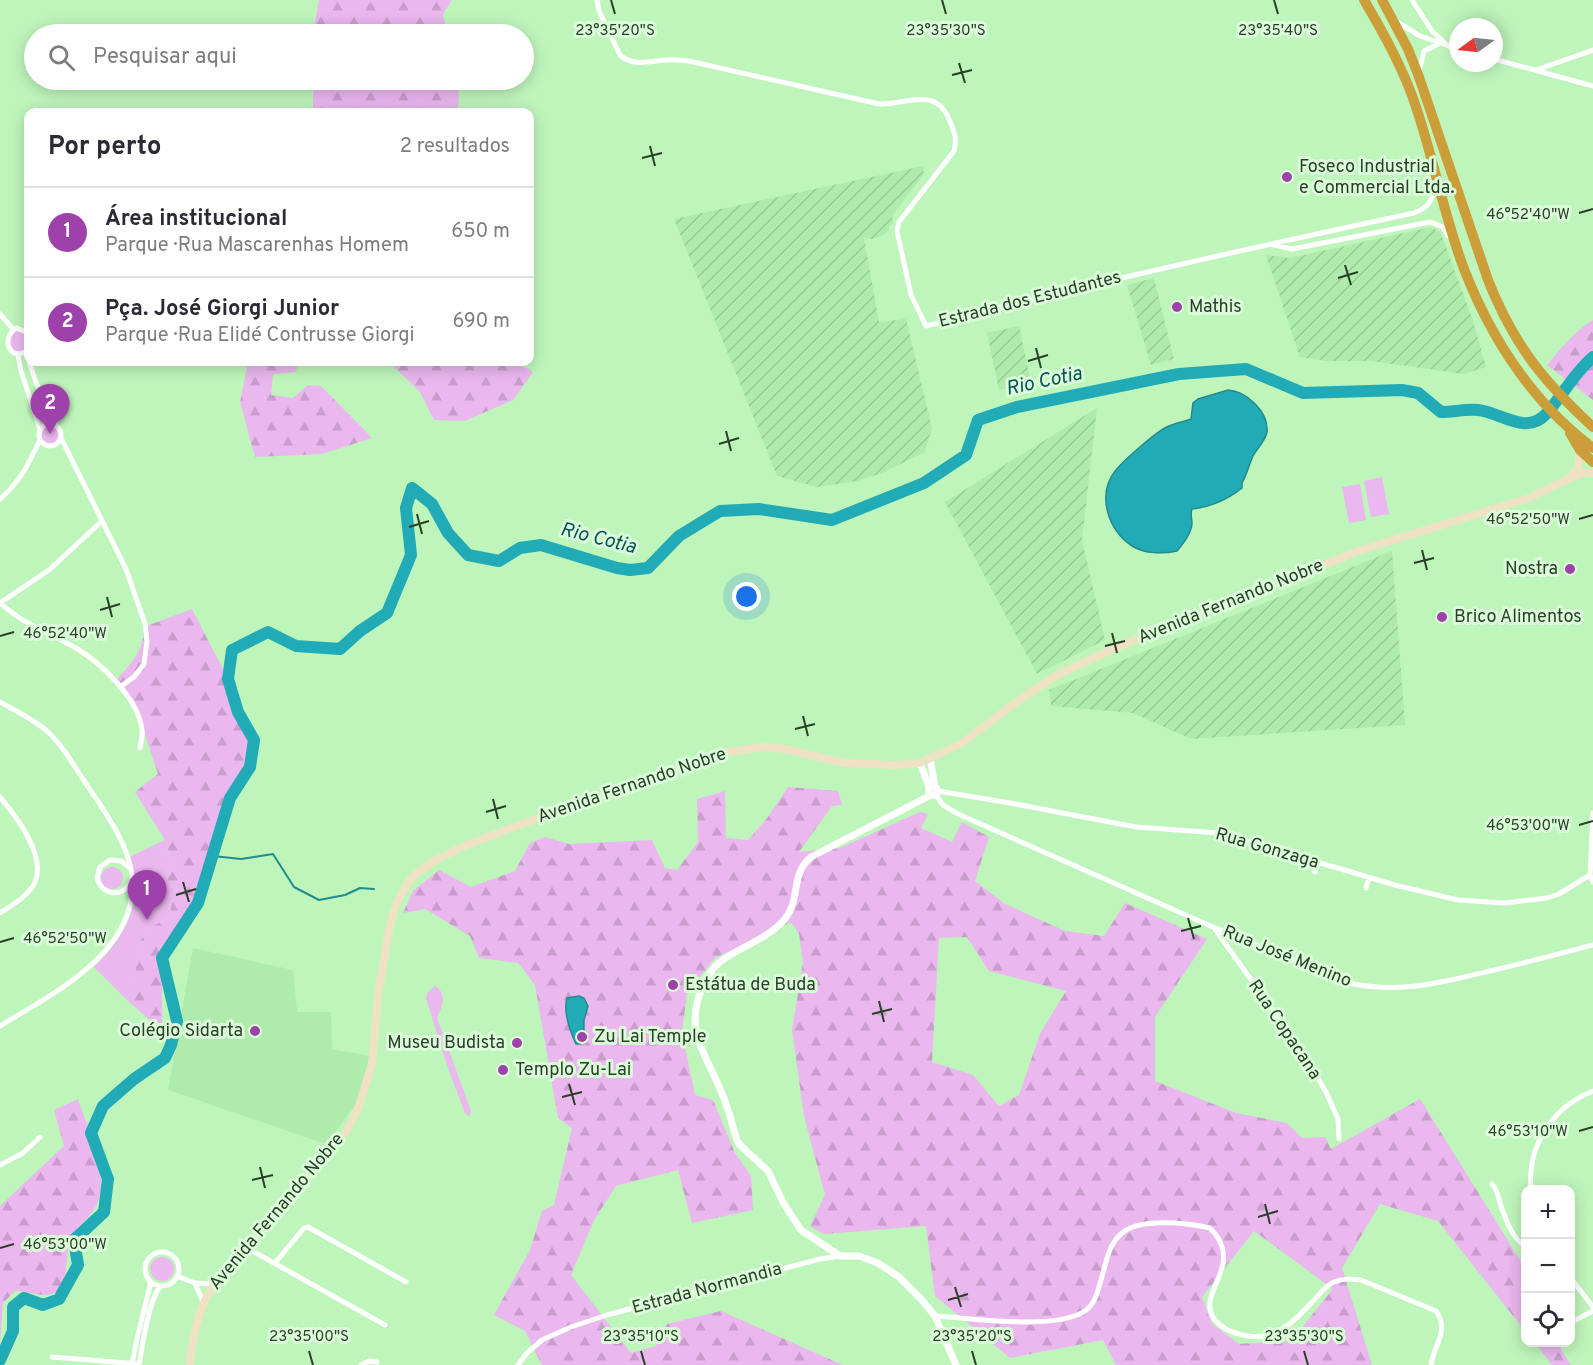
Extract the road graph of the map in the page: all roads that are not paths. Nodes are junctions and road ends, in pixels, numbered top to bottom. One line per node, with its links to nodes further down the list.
1 (597, 0): 15 (street, Estrada dos Estudantes)
2 (1364, 0): 13 (highway)
3 (1382, 0): 5 (highway)
4 (1412, 0): 7 (street)
5 (1393, 19): 6 (street); 11 (highway)
6 (1438, 44): 7 (street); 11 (street)
7 (1449, 47)
8 (1593, 50): 10 (street)
9 (1503, 61): 10 (street)
10 (1536, 70): 12 (street)
11 (1419, 77): 26 (highway)
12 (1593, 86)
13 (1416, 105): 14 (street, Estrada dos Estudantes); 17 (highway)
14 (1298, 237): 15 (street, Estrada dos Estudantes); 16 (street)
15 (1268, 244): 16 (street, Estrada dos Estudantes)
16 (1300, 248): 17 (street, Estrada dos Estudantes)
17 (1480, 308): 24 (highway)
18 (0, 314): 19 (street)
19 (12, 329): 20 (street); 22 (street)
20 (24, 330)
21 (24, 353): 22 (street)
22 (18, 355): 27 (street)
23 (30, 366): 25 (street)
24 (1562, 422): 30 (highway); 31 (highway)
25 (56, 425): 27 (street); 28 (street)
26 (1593, 427)
27 (40, 429): 29 (street)
28 (61, 438): 29 (street); 36 (street)
29 (40, 440): 35 (street)
30 (1593, 448)
31 (1580, 450): 32 (highway); 34 (main road)
32 (1593, 462)
33 (1593, 473): 34 (main road, Avenida Fernando Nobre)
34 (1570, 478): 41 (main road, Avenida Fernando Nobre)
35 (0, 499)
36 (102, 521): 37 (street); 38 (street)
37 (0, 603): 38 (street)
38 (120, 687): 40 (street)
39 (0, 702): 47 (street)
40 (140, 748)
41 (930, 758): 42 (main road, Avenida Fernando Nobre); 43 (street)
42 (920, 763): 43 (street, Rua José Menino); 65 (main road, Avenida Fernando Nobre)
43 (934, 791): 46 (street, Rua Gonzaga); 55 (street, Rua José Menino); 66 (street, Estrada Normandia)
44 (0, 797): 54 (street)
45 (1593, 813): 49 (street)
46 (1318, 863): 48 (street); 50 (street, Rua Gonzaga)
47 (130, 868): 51 (street); 51 (street)
48 (1315, 872)
49 (1590, 875): 50 (street, Rua Gonzaga); 52 (street)
50 (1369, 878): 53 (street)
51 (132, 881): 57 (street)
52 (1593, 882)
53 (1366, 888)
54 (0, 913)
55 (1213, 927): 56 (street, Rua José Menino); 60 (street, Rua Copacana)
56 (1593, 945)
57 (0, 1026)
58 (1593, 1091): 63 (street)
59 (40, 1137): 61 (street)
60 (1339, 1139)
61 (0, 1164)
62 (1492, 1184): 64 (street)
63 (1531, 1185)
64 (1521, 1244)
65 (247, 1248): 67 (street); 72 (main road, Avenida Fernando Nobre)
66 (840, 1256): 77 (street, Estrada Normandia); 85 (street, Estrada Normandia)
67 (275, 1263): 70 (street); 79 (street)
68 (177, 1276): 69 (street); 71 (street); 74 (street)
69 (150, 1281): 74 (street); 82 (street)
70 (406, 1282)
71 (195, 1283): 72 (street); 75 (street)
72 (214, 1284): 75 (main road, Avenida Fernando Nobre)
73 (1575, 1284): 76 (street)
74 (161, 1286): 82 (street)
75 (203, 1302): 83 (main road, Avenida Fernando Nobre)
76 (1593, 1309): 78 (street)
77 (935, 1316): 86 (street, Estrada Normandia); 87 (street)
78 (1575, 1320)
79 (385, 1325)
80 (52, 1357): 82 (street)
81 (377, 1362): 84 (street)
82 (136, 1364)
83 (190, 1365)
84 (361, 1365)
85 (518, 1365)
86 (956, 1365)
87 (1431, 1365)

